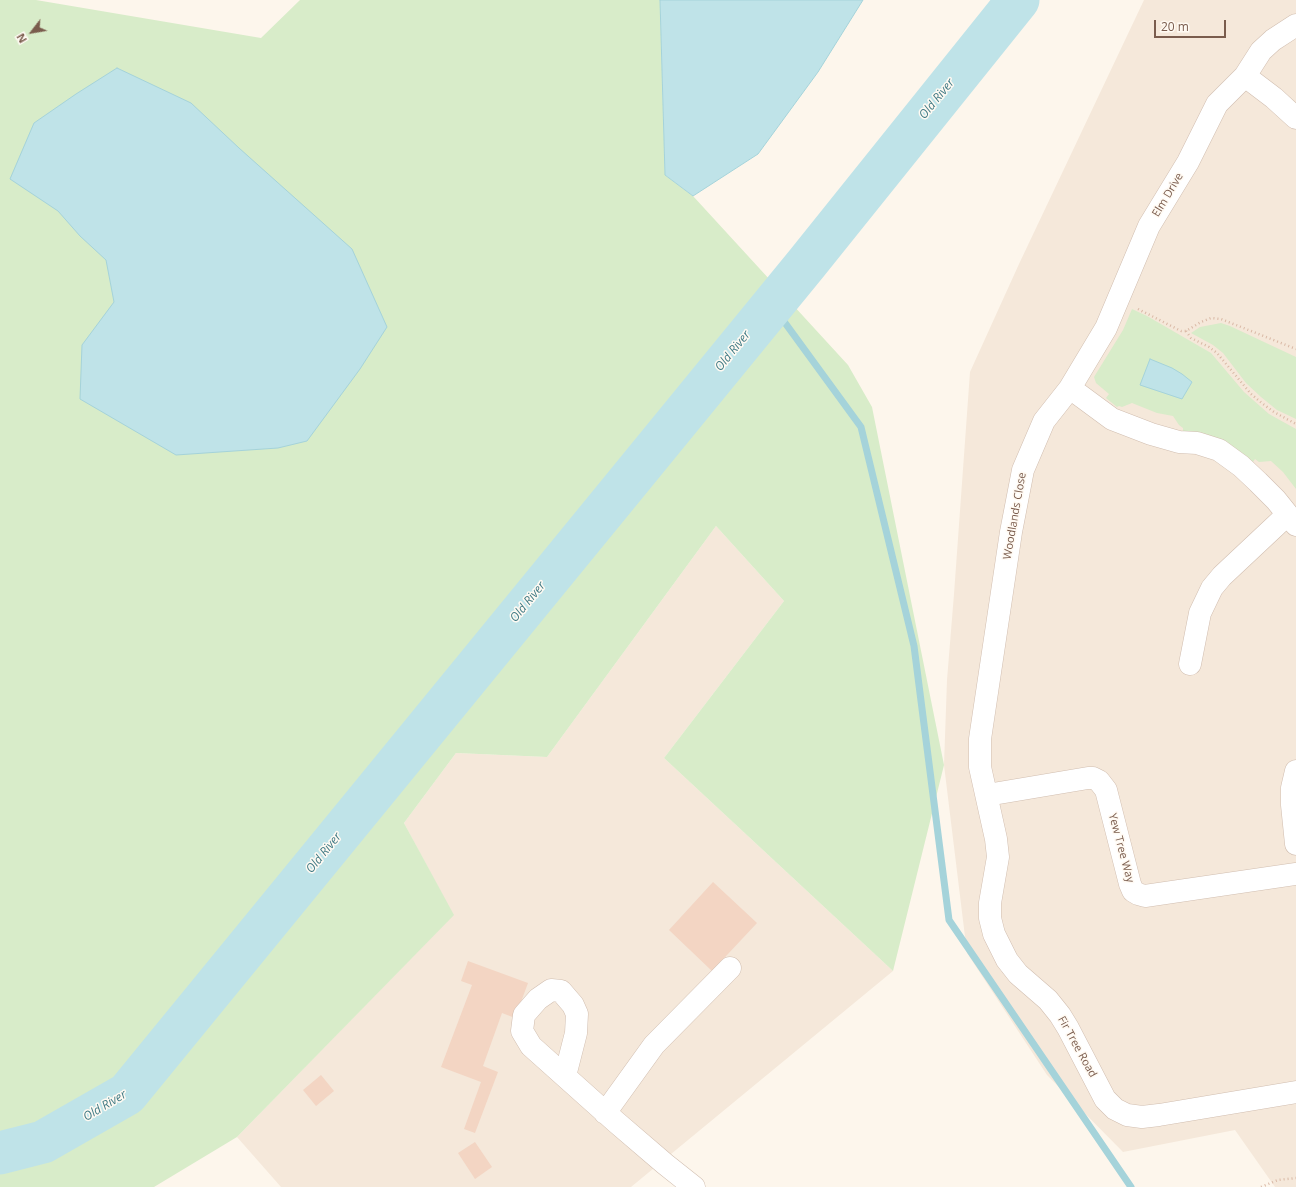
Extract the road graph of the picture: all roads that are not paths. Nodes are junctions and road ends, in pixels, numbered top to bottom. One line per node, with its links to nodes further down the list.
1 (1296, 25): 2 (street, Elm Drive)
2 (1245, 76): 3 (street); 4 (street, Elm Drive)
3 (1296, 118)
4 (1070, 388): 5 (street); 8 (street, Woodlands Close)
5 (1292, 520): 6 (street)
6 (1190, 664)
7 (1296, 771): 9 (street)
8 (987, 795): 10 (street, Yew Tree Way); 13 (street, Fir Tree Road)
9 (1296, 844)
10 (1296, 874)
11 (730, 968): 14 (street)
12 (565, 1076): 14 (street)
13 (1296, 1092)
14 (611, 1117): 15 (street)
15 (694, 1187)

